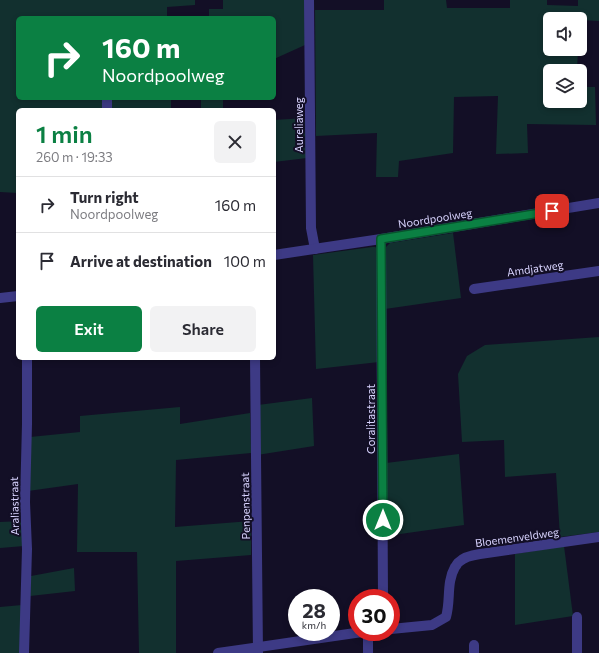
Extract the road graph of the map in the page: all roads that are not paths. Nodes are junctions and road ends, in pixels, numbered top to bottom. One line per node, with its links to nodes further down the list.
1 (310, 0): 4 (street, Aureliaweg)
2 (599, 203): 3 (street, Noordpoolweg)
3 (381, 239): 4 (street, Noordpoolweg); 13 (street, Coralitastraat)
4 (315, 249): 5 (street, Noordpoolweg)
5 (276, 255)
6 (599, 271): 7 (street, Amdjatweg)
7 (474, 289)
8 (16, 296): 9 (street)
9 (0, 298)
10 (27, 360): 19 (street, Araliastraat)
11 (255, 360): 18 (street, Penpenstraat)
12 (599, 537): 15 (street, Bloemenveldweg)
13 (383, 589)
14 (577, 617): 22 (street)
15 (400, 628)
16 (348, 634): 18 (street)
17 (368, 641): 21 (street)
18 (258, 650): 20 (street)
19 (24, 653)
20 (218, 653)
21 (368, 653)
22 (577, 653)

